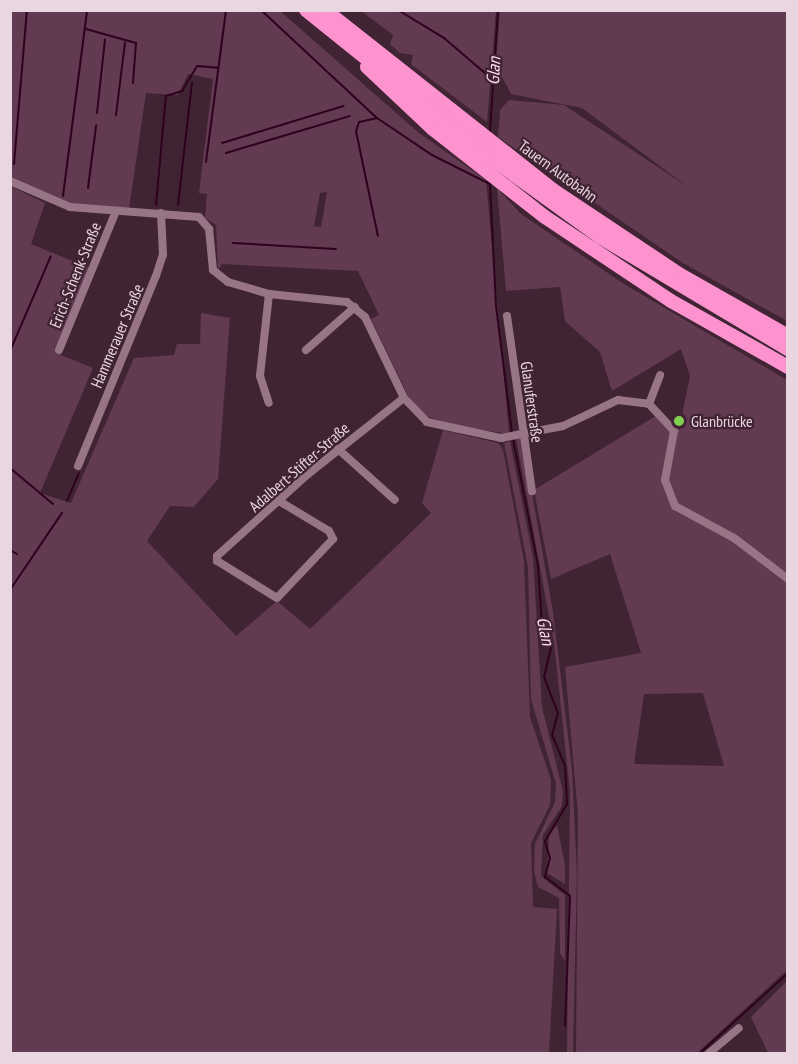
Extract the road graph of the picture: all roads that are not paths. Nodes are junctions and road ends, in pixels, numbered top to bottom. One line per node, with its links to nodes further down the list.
1 (306, 10): 3 (highway)
2 (325, 10): 10 (highway, Tauern Autobahn)
3 (339, 37): 11 (highway); 14 (highway)
4 (10, 181): 5 (street)
5 (116, 211): 6 (street); 12 (street, Erich-Schenk-Straße)
6 (161, 213): 7 (street); 21 (street, Hammerauer Straße)
7 (268, 294): 8 (street); 17 (street)
8 (355, 307): 13 (street); 16 (street)
9 (507, 316): 19 (street, Glanuferstraße)
10 (788, 336)
11 (788, 349)
12 (59, 350)
13 (306, 350)
14 (788, 368)
15 (660, 375): 18 (street)
16 (404, 398): 19 (street); 20 (street, Adalbert-Stifter-Straße)
17 (269, 403)
18 (649, 404): 19 (street); 25 (street)
19 (522, 435): 22 (street, Glanuferstraße)
20 (338, 449): 23 (street); 24 (street, Adalbert-Stifter-Straße)
21 (78, 466)
22 (532, 491)
23 (394, 500)
24 (279, 501): 24 (street, Adalbert-Stifter-Straße)
25 (788, 579)
26 (740, 1028): 27 (street)
27 (708, 1053)

